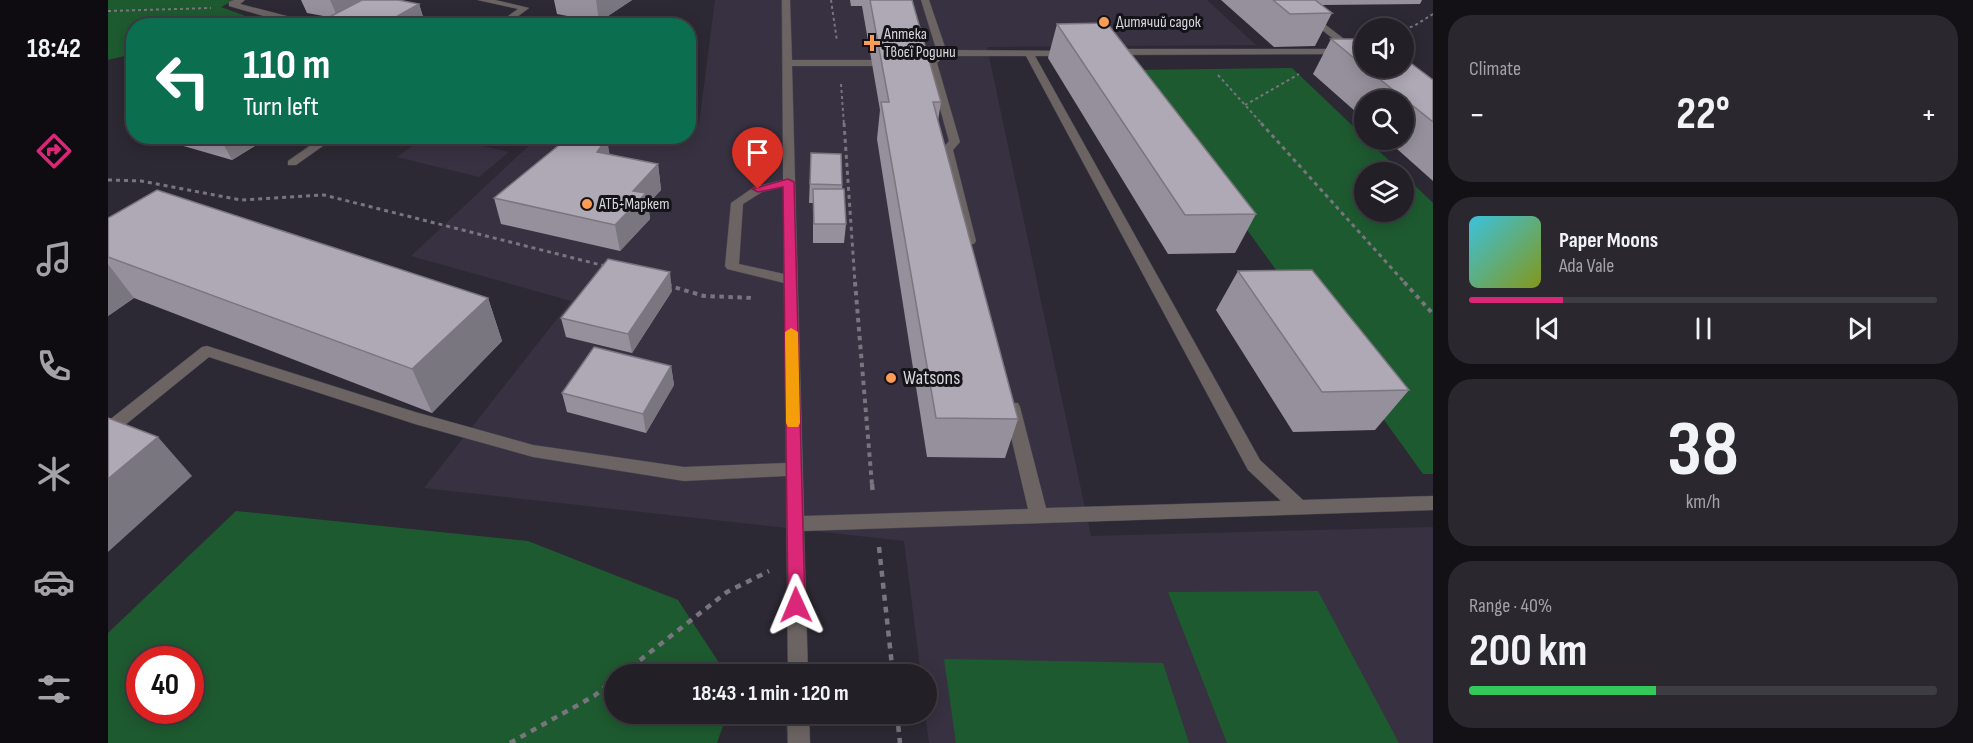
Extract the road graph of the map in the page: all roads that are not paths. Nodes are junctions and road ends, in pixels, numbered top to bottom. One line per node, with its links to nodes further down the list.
1 (482, 0): 7 (street)
2 (786, 0): 14 (street)
3 (925, 0): 13 (street)
4 (1288, 0): 8 (street)
5 (237, 2): 6 (street)
6 (282, 18)
7 (510, 18)
8 (1354, 50)
9 (1354, 51): 11 (street)
10 (1085, 52): 12 (street)
11 (1096, 52)
12 (1029, 53): 13 (street); 25 (street)
13 (933, 59): 19 (street)
14 (786, 63): 15 (street); 18 (street)
15 (872, 63)
16 (320, 144): 17 (street)
17 (292, 163)
18 (788, 182): 20 (street); 20 (street)
19 (973, 252)
20 (790, 280): 23 (street)
21 (1008, 391): 26 (street)
22 (108, 430): 23 (street)
23 (794, 469): 27 (street)
24 (1433, 502): 25 (street)
25 (1299, 507): 26 (street)
26 (1039, 517): 27 (street)
27 (795, 524): 28 (street)
28 (798, 664)
29 (798, 724): 30 (street)
30 (799, 743)

